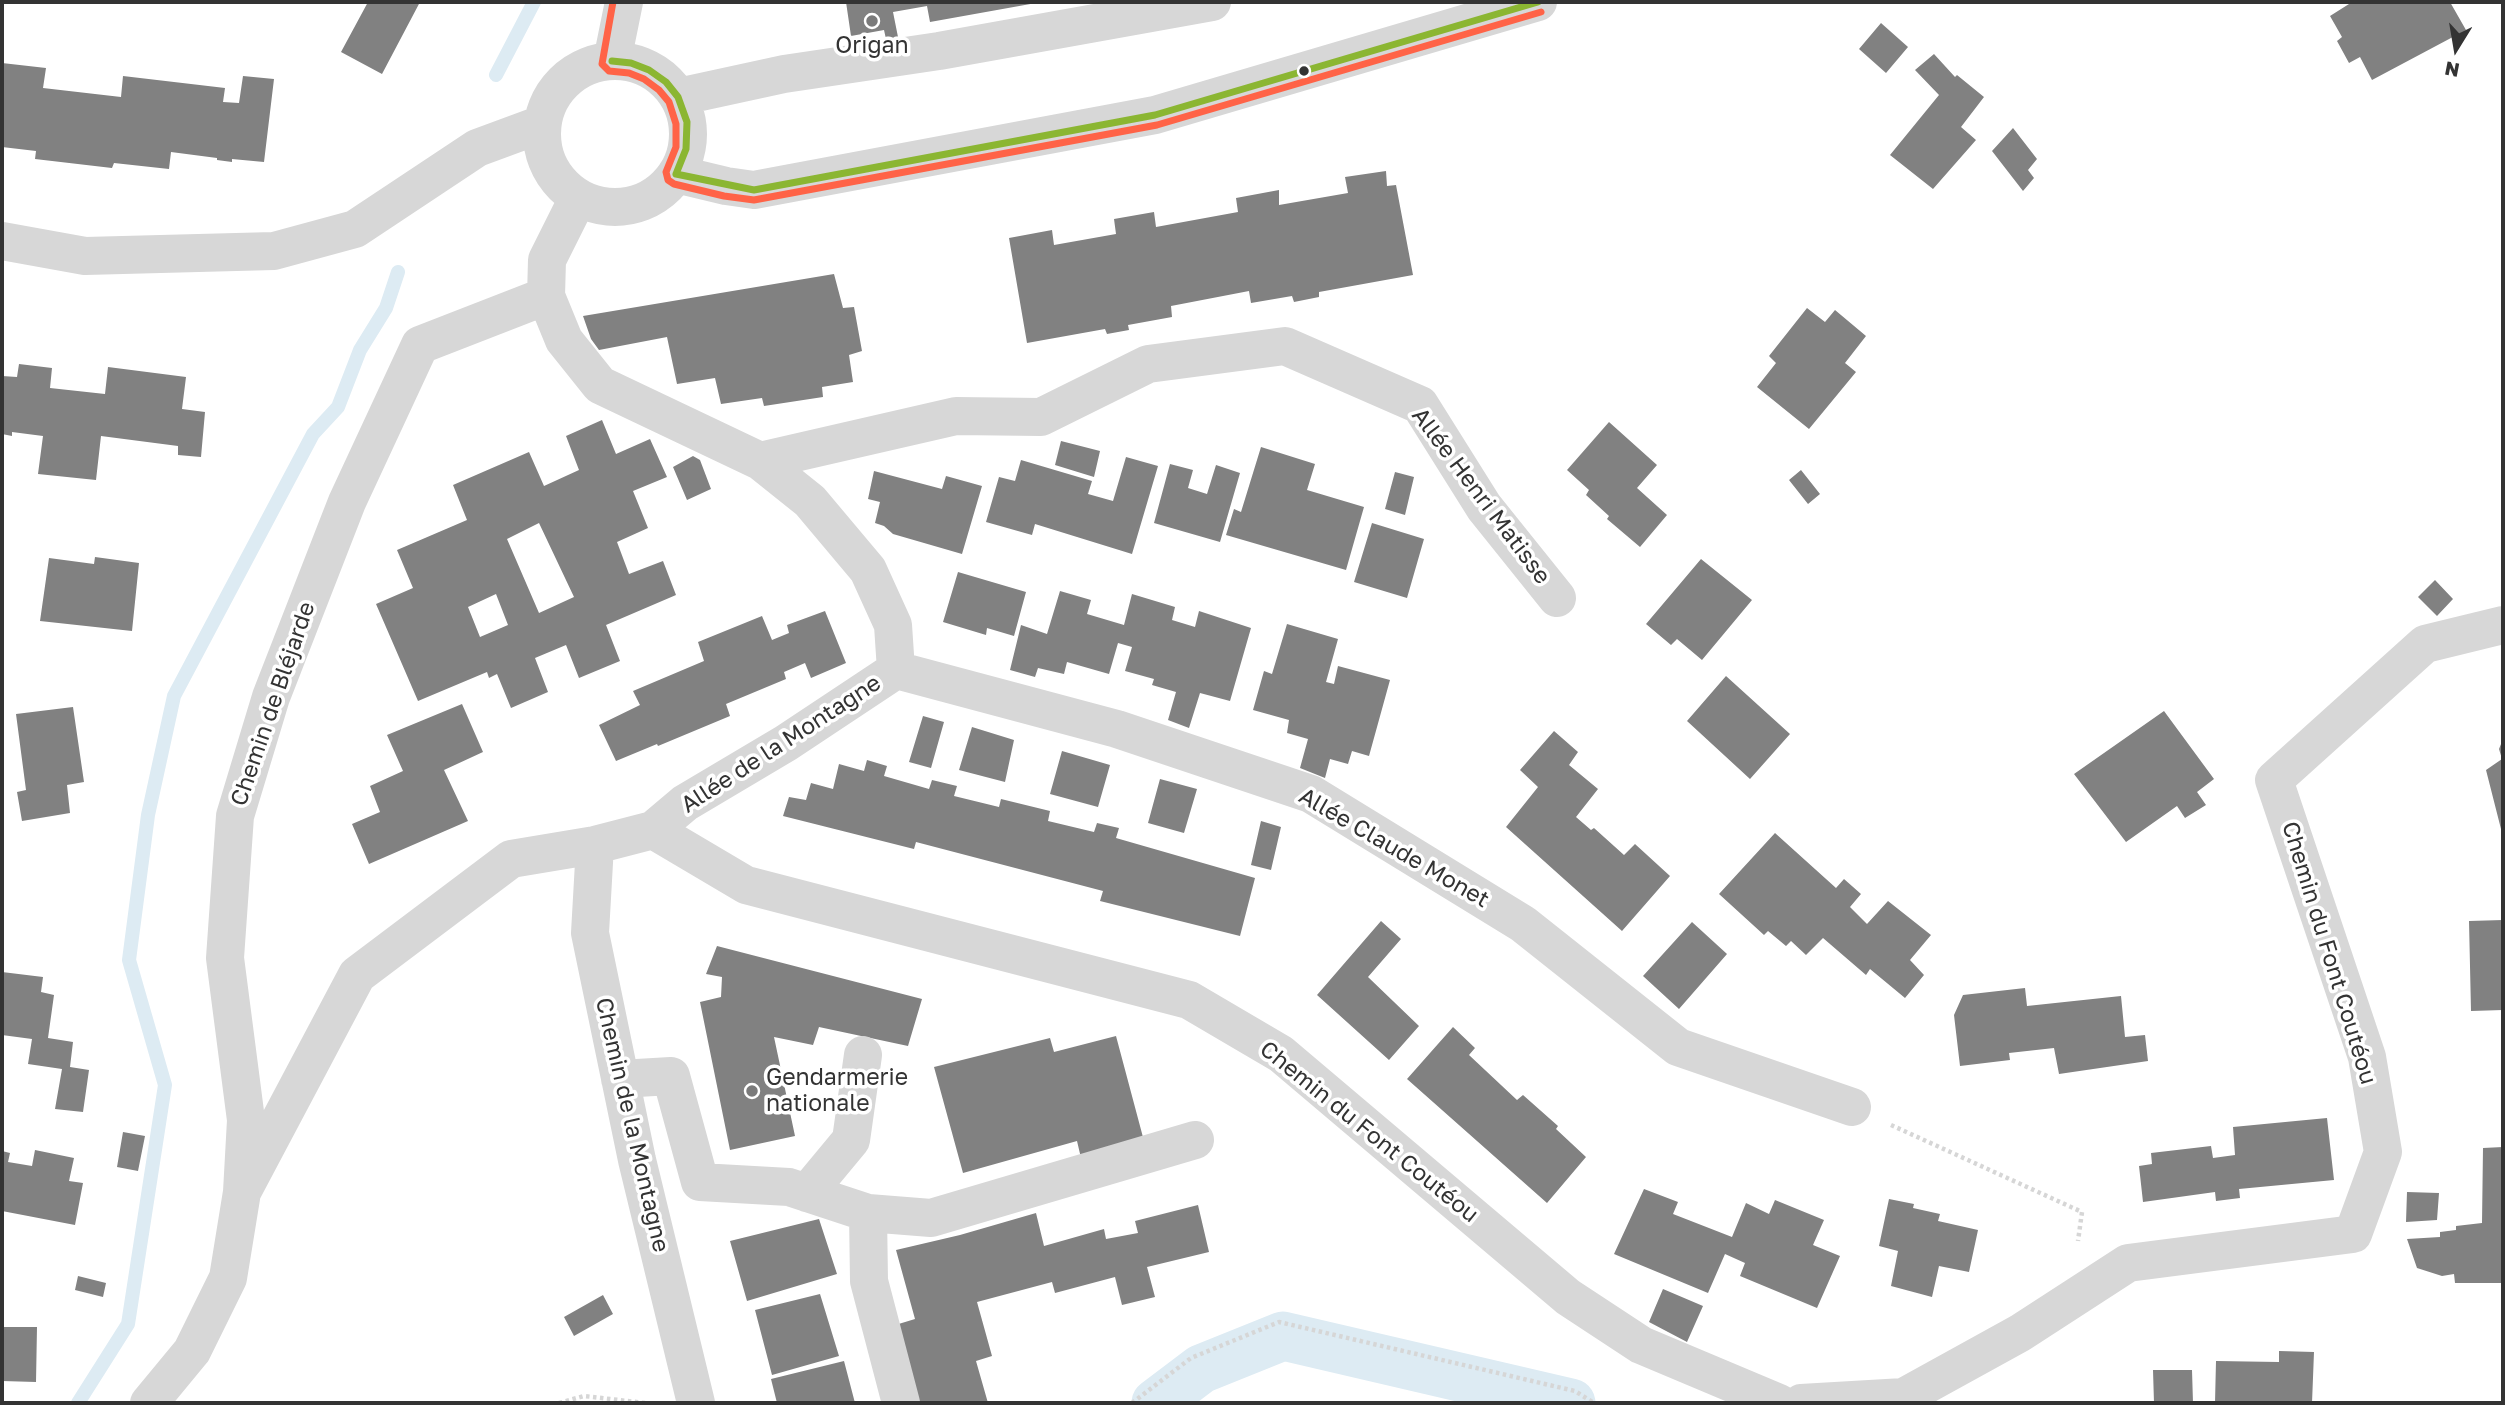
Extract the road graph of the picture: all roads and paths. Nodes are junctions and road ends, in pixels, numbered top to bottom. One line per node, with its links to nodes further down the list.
1 (624, 2): 4 (street)
2 (1212, 2): 5 (street)
3 (1538, 2): 7 (street)
4 (612, 61): 5 (street); 6 (street)
5 (678, 97): 7 (street)
6 (542, 124): 8 (street); 9 (street)
7 (676, 174): 8 (street)
8 (578, 198): 10 (street, Allée de la Montagne)
9 (2, 241)
10 (546, 296): 11 (street, Allée de la Montagne); 21 (street, Chemin de Bléjarde)
11 (760, 461): 12 (street, Allée Henri Matisse); 14 (street, Allée de la Montagne)
12 (1557, 598)
13 (2503, 625): 33 (street, Chemin du Font Coutéou)
14 (896, 670): 15 (street, Allée de la Montagne); 19 (street, Allée Claude Monet)
15 (653, 830): 16 (street); 32 (street, Chemin du Font Coutéou)
16 (595, 845): 18 (street, Chemin de la Montagne); 21 (street)
17 (863, 1055): 22 (street)
18 (620, 1079): 22 (street); 28 (street, Chemin de la Montagne)
19 (1852, 1107): 23 (path)
20 (1195, 1140): 24 (street)
21 (242, 1192): 25 (street, Chemin de Bléjarde)
22 (807, 1193): 24 (street)
23 (2082, 1212)
24 (868, 1213): 29 (street)
25 (149, 1403)
26 (559, 1403): 27 (path)
27 (645, 1403)
28 (696, 1403)
29 (901, 1403)
30 (1132, 1403): 31 (path)
31 (1594, 1403)
32 (1779, 1403)
33 (1801, 1403)

